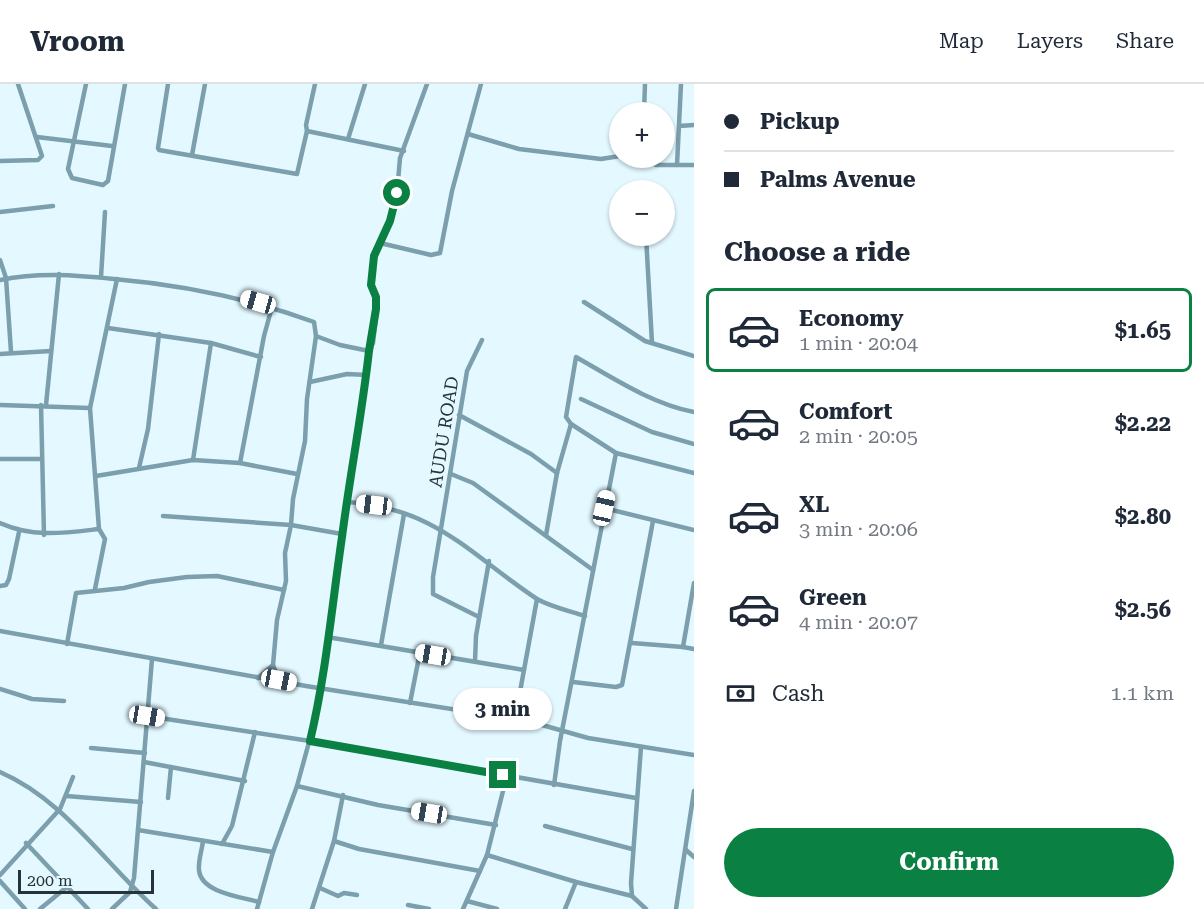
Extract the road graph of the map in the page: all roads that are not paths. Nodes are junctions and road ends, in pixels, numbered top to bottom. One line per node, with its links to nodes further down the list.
1 (18, 84): 17 (street)
2 (86, 84): 19 (street)
3 (125, 84): 20 (street)
4 (168, 84): 22 (street)
5 (205, 84): 22 (street)
6 (315, 84): 15 (street)
7 (365, 84): 18 (street)
8 (427, 84): 21 (street)
9 (481, 84): 16 (street)
10 (645, 84): 12 (street)
11 (681, 84): 14 (street)
12 (644, 102)
13 (694, 125): 14 (street)
14 (679, 126): 25 (street)
15 (307, 131): 18 (street); 22 (street)
16 (468, 134): 23 (street); 30 (street)
17 (37, 137): 19 (street); 24 (street)
18 (348, 139): 21 (street)
19 (74, 141): 20 (street); 20 (street)
20 (112, 146)
21 (404, 151): 30 (street)
22 (192, 155)
23 (609, 158)
24 (0, 161)
25 (678, 165): 26 (street)
26 (694, 165)
27 (53, 206): 28 (street)
28 (0, 212)
29 (105, 212): 34 (street)
30 (380, 243): 46 (street)
31 (647, 246): 44 (street)
32 (0, 260): 35 (street)
33 (58, 274): 34 (street); 35 (street); 45 (street)
34 (101, 277): 36 (street)
35 (3, 279): 47 (street)
36 (117, 279): 38 (street); 39 (street)
37 (584, 302): 44 (street)
38 (272, 307): 41 (street); 50 (street)
39 (108, 328): 40 (street); 56 (street)
40 (159, 334): 43 (street); 66 (street)
41 (316, 336): 46 (street); 52 (street)
42 (482, 340): 58 (street, AUDU ROAD)
43 (211, 343): 50 (street); 64 (street)
44 (652, 344): 49 (street)
45 (51, 351): 47 (street); 55 (street)
46 (369, 351): 51 (street)
47 (11, 352): 48 (street)
48 (0, 354)
49 (694, 356)
50 (261, 357): 65 (street)
51 (367, 375): 52 (street); 72 (street)
52 (310, 382): 69 (street)
53 (582, 399): 60 (street)
54 (0, 405): 55 (street)
55 (43, 405): 56 (street); 63 (street)
56 (90, 408): 71 (street)
57 (694, 412): 59 (street)
58 (459, 415): 67 (street); 70 (street, AUDU ROAD)
59 (571, 424): 61 (street); 67 (street)
60 (694, 444)
61 (616, 453): 68 (street); 73 (street)
62 (0, 459): 63 (street)
63 (40, 459): 84 (street)
64 (194, 460): 65 (street); 66 (street)
65 (240, 463): 69 (street)
66 (139, 468): 71 (street)
67 (557, 473): 85 (street)
68 (694, 473)
69 (297, 474): 78 (street)
70 (451, 474): 80 (street, AUDU ROAD); 85 (street)
71 (96, 476): 79 (street)
72 (347, 502): 74 (street); 83 (street)
73 (604, 508): 76 (street); 87 (street)
74 (404, 514): 80 (street); 99 (street)
75 (163, 516): 78 (street)
76 (653, 521): 81 (street); 97 (street)
77 (0, 523): 82 (street)
78 (291, 525): 83 (street); 91 (street)
79 (99, 529): 84 (street); 90 (street)
80 (442, 530): 86 (street); 93 (street, AUDU ROAD)
81 (694, 530)
82 (19, 532): 84 (street); 89 (street)
83 (342, 534): 96 (street)
84 (44, 535)
85 (546, 535): 87 (street)
86 (489, 561): 92 (street); 93 (street)
87 (593, 570): 94 (street)
88 (694, 583): 100 (street)
89 (0, 586)
90 (95, 590): 91 (street); 98 (street)
91 (284, 590): 105 (street)
92 (537, 598): 94 (street); 106 (street)
93 (479, 616): 104 (street)
94 (585, 616): 109 (street)
95 (0, 631): 98 (street)
96 (327, 637): 99 (street); 110 (street)
97 (632, 643): 100 (street); 109 (street)
98 (67, 644): 103 (street)
99 (381, 645): 102 (street)
100 (683, 647): 101 (street)
101 (694, 649)
102 (420, 652): 104 (street); 113 (street)
103 (152, 659): 107 (street); 114 (street)
104 (475, 661): 106 (street)
105 (273, 665): 107 (street); 108 (street)
106 (524, 670): 115 (street)
107 (258, 678): 108 (street)
108 (279, 680): 110 (street)
109 (573, 682): 116 (street)
110 (322, 688): 113 (street); 118 (street)
111 (0, 689): 112 (street)
112 (64, 701)
113 (410, 703): 115 (street)
114 (147, 716): 117 (street); 121 (street)
115 (515, 718): 116 (street)
116 (562, 730): 119 (street); 129 (street)
117 (255, 732): 118 (street); 128 (street)
118 (310, 741): 126 (street); 130 (street)
119 (641, 747): 122 (street); 135 (street)
120 (91, 748): 121 (street)
121 (145, 753): 123 (street)
122 (694, 755)
123 (144, 762): 124 (street); 136 (street)
124 (171, 767): 128 (street); 134 (street)
125 (0, 772): 137 (street)
126 (507, 775): 129 (street); 138 (street)
127 (73, 777): 133 (street)
128 (245, 781): 144 (street)
129 (554, 785): 135 (street)
130 (297, 786): 132 (street); 147 (street)
131 (694, 791): 146 (street)
132 (343, 795): 138 (street); 142 (street)
133 (66, 796): 136 (street); 137 (street)
134 (168, 798)
135 (636, 798): 145 (street)
136 (141, 802): 140 (street)
137 (60, 809): 143 (street); 155 (street)
138 (496, 825): 148 (street)
139 (545, 826): 145 (street)
140 (138, 830): 141 (street); 155 (street)
141 (203, 841): 144 (street); 160 (street)
142 (334, 842): 150 (street); 156 (street)
143 (26, 843): 151 (street); 154 (street)
144 (222, 844): 147 (street)
145 (632, 849): 158 (street)
146 (686, 850): 149 (street); 174 (street)
147 (273, 852): 160 (street)
148 (487, 855): 150 (street); 153 (street)
149 (694, 857)
150 (480, 871): 159 (street)
151 (0, 875)
152 (0, 881): 162 (street)
153 (576, 882): 158 (street); 172 (street)
154 (68, 886): 163 (street); 164 (street)
155 (131, 887): 165 (street); 166 (street)
156 (320, 888): 157 (street); 168 (street)
157 (357, 895)
158 (632, 896): 173 (street)
159 (466, 901): 170 (street); 171 (street)
160 (260, 902): 167 (street)
161 (408, 905): 169 (street)
162 (25, 909)
163 (40, 909)
164 (88, 909)
165 (112, 909)
166 (156, 909)
167 (257, 909)
168 (312, 909)
169 (429, 909)
170 (463, 909)
171 (496, 909)
172 (565, 909)
173 (646, 909)
174 (676, 909)

